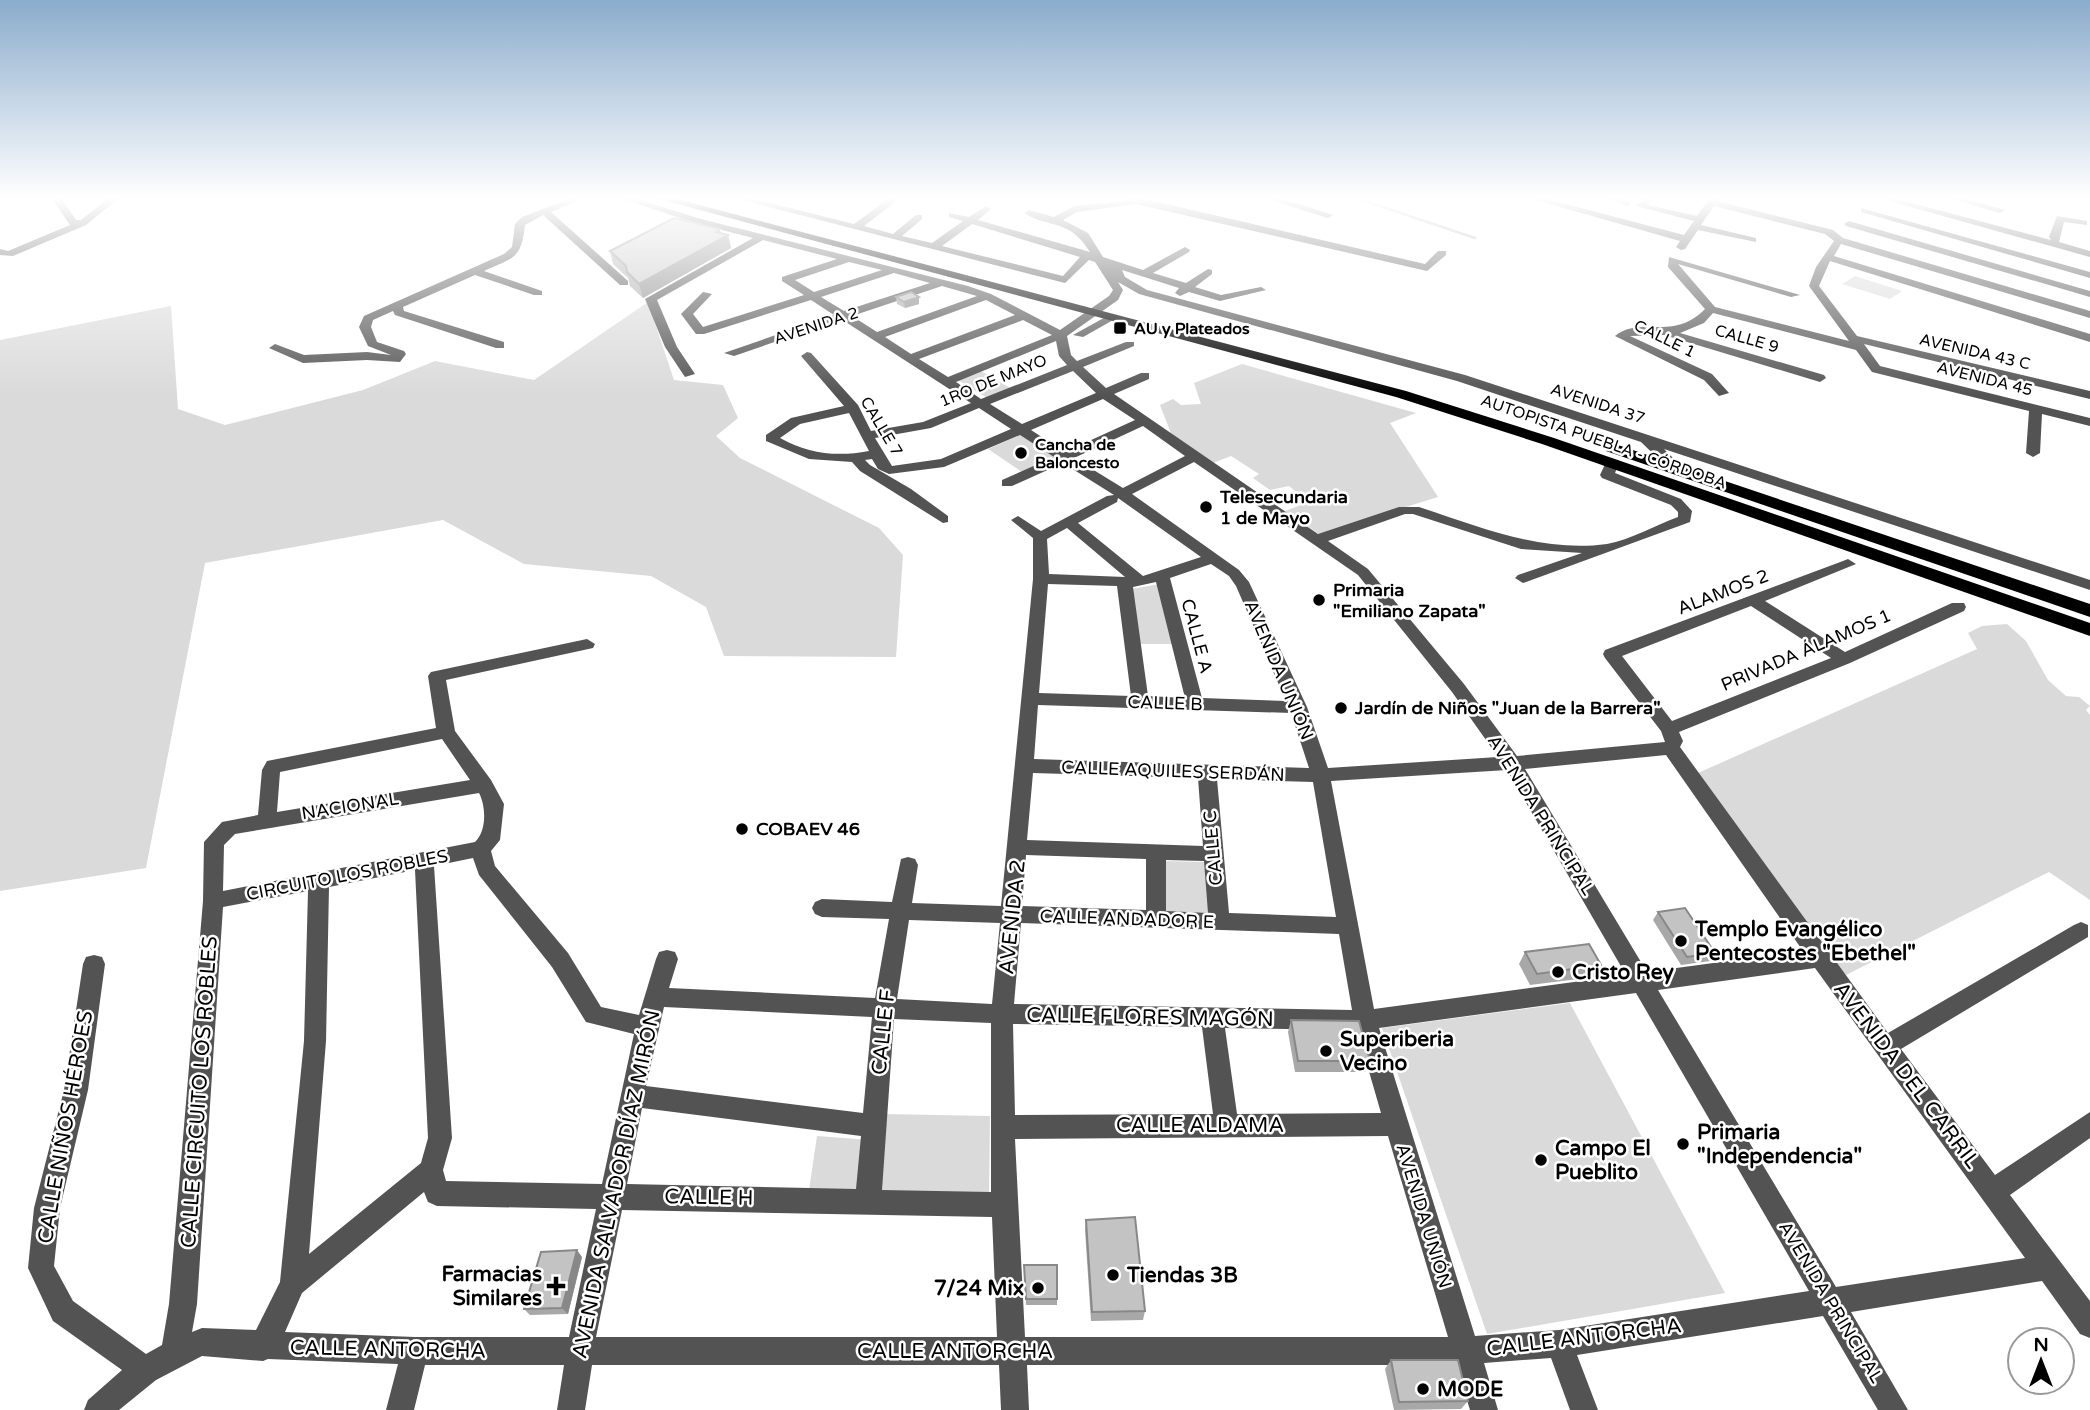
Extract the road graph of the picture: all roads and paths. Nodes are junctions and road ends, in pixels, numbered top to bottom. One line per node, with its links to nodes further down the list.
1 (488, 265): 24 (street)
2 (605, 265): 29 (street)
3 (712, 265): 57 (street)
4 (830, 265): 37 (street, AVENIDA UNIÓN)
5 (879, 265): 23 (street)
6 (926, 265): 40 (highway, AUTOPISTA PUEBLA - CÓRDOBA)
7 (944, 265): 40 (highway, AUTOPISTA PUEBLA - CÓRDOBA)
8 (1046, 265): 9 (street)
9 (1092, 265)
10 (1104, 265): 48 (street)
11 (1106, 265): 38 (street, AVENIDA 37)
12 (1115, 265): 26 (street)
13 (1159, 265): 26 (street)
14 (1413, 265): 15 (street)
15 (1430, 265)
16 (1673, 265): 41 (street)
17 (1693, 265): 35 (street)
18 (1824, 265): 49 (street)
19 (1852, 265): 47 (street)
20 (1922, 265): 42 (street)
21 (1989, 265): 33 (street)
22 (2055, 265): 27 (street)
23 (897, 269): 28 (street); 37 (street)
24 (475, 271): 32 (street); 39 (street)
25 (1208, 272): 30 (street)
26 (1143, 274): 30 (street)
27 (2090, 275)
28 (942, 282): 36 (street); 44 (street, AVENIDA 2)
29 (624, 283)
30 (1187, 288): 31 (street); 38 (street)
31 (1261, 290)
32 (538, 293)
33 (2090, 294)
34 (707, 295): 37 (street)
35 (1795, 295)
36 (987, 296): 43 (street); 46 (street)
37 (812, 297): 44 (street, AVENIDA UNIÓN)
38 (1171, 299): 69 (street, AVENIDA 37)
39 (396, 304): 51 (street); 52 (street)
40 (1102, 309): 48 (street); 79 (highway, AUTOPISTA PUEBLA - CÓRDOBA); 80 (highway, AUTOPISTA PUEBLA - CÓRDOBA)
41 (1711, 309): 45 (street, CALLE 1); 49 (street, AVENIDA 43 C)
42 (2090, 315)
43 (1023, 316): 48 (street); 55 (street)
44 (842, 317): 46 (street, AVENIDA UNIÓN); 53 (street, AVENIDA 2)
45 (1665, 332): 59 (street, CALLE 9); 61 (street, CALLE 1)
46 (875, 337): 55 (street, AVENIDA UNIÓN)
47 (2090, 338)
48 (1062, 339): 56 (street, AVENIDA PRINCIPAL); 60 (street)
49 (1855, 343): 63 (street, AVENIDA 43 C); 66 (street, AVENIDA 45)
50 (1130, 344): 56 (street, 1RO DE MAYO)
51 (500, 345)
52 (275, 348)
53 (730, 353)
54 (807, 356): 65 (street, CALLE 7)
55 (910, 358): 60 (street, AVENIDA UNIÓN)
56 (1074, 366): 62 (street, AVENIDA PRINCIPAL); 64 (street, 1RO DE MAYO)
57 (688, 374)
58 (1144, 376): 62 (street)
59 (1820, 378)
60 (949, 381): 64 (street, AVENIDA UNIÓN)
61 (1723, 393)
62 (1105, 394): 68 (street, AVENIDA PRINCIPAL); 71 (street)
63 (2090, 394)
64 (984, 404): 71 (street, AVENIDA UNIÓN); 72 (street, 1RO DE MAYO)
65 (853, 408): 72 (street, CALLE 7); 78 (street)
66 (2036, 409): 70 (street, AVENIDA 45); 74 (street)
67 (1618, 416): 69 (street)
68 (1142, 422): 76 (street); 77 (street, AVENIDA PRINCIPAL)
69 (1598, 422): 73 (street, AVENIDA 37)
70 (2090, 422)
71 (1023, 430): 75 (street, CALLE 7); 76 (street, AVENIDA UNIÓN)
72 (866, 436): 75 (street, CALLE 7)
73 (1643, 436): 80 (street); 95 (street, AVENIDA 37)
74 (2033, 453)
75 (876, 454): 78 (street)
76 (1064, 456): 81 (street); 82 (street, AVENIDA UNIÓN)
77 (1193, 457): 82 (street); 87 (street, AVENIDA PRINCIPAL)
78 (856, 458): 83 (street)
79 (1612, 463): 88 (street); 99 (highway, AUTOPISTA PUEBLA - CÓRDOBA)
80 (1678, 470): 98 (highway, AUTOPISTA PUEBLA - CÓRDOBA)
81 (1007, 483)
82 (1117, 496): 85 (street); 89 (street, AVENIDA UNIÓN)
83 (943, 519)
84 (1018, 520): 86 (street)
85 (1070, 523): 86 (street); 94 (street)
86 (1040, 537): 93 (street, AVENIDA 2)
87 (1319, 539): 88 (street); 109 (street, AVENIDA PRINCIPAL)
88 (1611, 548): 92 (street)
89 (1213, 558): 91 (street); 106 (street, AVENIDA UNIÓN)
90 (1848, 564): 96 (street, ALAMOS 2)
91 (1162, 577): 94 (street); 105 (street, CALLE A)
92 (1523, 578)
93 (1041, 579): 94 (street); 103 (street, AVENIDA 2)
94 (1133, 583): 104 (street)
95 (2090, 585)
96 (1754, 601): 101 (street, ALAMOS 2); 102 (street)
97 (1958, 607): 102 (street, PRIVADA ÁLAMOS 1)
98 (2090, 611)
99 (2090, 630)
100 (587, 644): 107 (street)
101 (1611, 654): 108 (street, AVENIDA DEL CARRIL)
102 (1844, 659): 108 (street, PRIVADA ÁLAMOS 1)
103 (1032, 699): 104 (street, CALLE B); 110 (street, AVENIDA 2)
104 (1140, 702): 105 (street, CALLE B)
105 (1195, 705): 106 (street, CALLE B)
106 (1298, 707): 112 (street, AVENIDA UNIÓN)
107 (446, 732): 113 (street); 114 (street)
108 (1670, 738): 109 (street, PRIVADA ÁLAMOS 1); 131 (street, AVENIDA DEL CARRIL)
109 (1512, 763): 112 (street, CALLE AQUILES SERDÁN); 134 (street, AVENIDA PRINCIPAL)
110 (1026, 766): 111 (street, CALLE AQUILES SERDÁN); 116 (street, AVENIDA 2)
111 (1207, 773): 112 (street, CALLE AQUILES SERDÁN); 119 (street, CALLE C)
112 (1321, 775): 129 (street, AVENIDA UNIÓN)
113 (484, 785): 114 (street, NACIONAL); 117 (street)
114 (267, 819): 115 (street, NACIONAL)
115 (219, 834): 123 (street, CALLE CIRCUITO LOS ROBLES)
116 (1019, 846): 118 (street); 126 (street, AVENIDA 2)
117 (481, 849): 120 (street, CIRCUITO LOS ROBLES); 140 (street)
118 (1156, 852): 119 (street); 127 (street)
119 (1214, 854): 128 (street, CALLE C)
120 (424, 859): 122 (street, CIRCUITO LOS ROBLES); 148 (street)
121 (908, 865): 125 (street, CALLE F)
122 (319, 879): 123 (street, CIRCUITO LOS ROBLES); 154 (street)
123 (213, 901): 161 (street, CALLE CIRCUITO LOS ROBLES)
124 (822, 908): 125 (street, CALLE ANDADOR E)
125 (899, 910): 126 (street, CALLE ANDADOR E); 136 (street, CALLE F)
126 (1012, 915): 127 (street, CALLE ANDADOR E); 137 (street, AVENIDA 2)
127 (1156, 920): 128 (street, CALLE ANDADOR E)
128 (1219, 923): 129 (street, CALLE ANDADOR E)
129 (1349, 926): 139 (street, AVENIDA UNIÓN)
130 (2081, 931): 141 (street)
131 (1820, 958): 134 (street, CALLE FLORES MAGÓN); 141 (street, AVENIDA DEL CARRIL)
132 (667, 959): 135 (street, AVENIDA SALVADOR DÍAZ MIRÓN)
133 (94, 964): 164 (street, CALLE NIÑOS HÉROES)
134 (1643, 984): 139 (street, CALLE FLORES MAGÓN); 155 (street, AVENIDA PRINCIPAL)
135 (656, 997): 136 (street, CALLE FLORES MAGÓN); 140 (street, AVENIDA SALVADOR DÍAZ MIRÓN)
136 (884, 1008): 137 (street, CALLE FLORES MAGÓN); 146 (street, CALLE F)
137 (1002, 1014): 138 (street, CALLE FLORES MAGÓN); 147 (street, AVENIDA 2)
138 (1212, 1018): 139 (street, CALLE FLORES MAGÓN); 145 (street)
139 (1365, 1020): 143 (street, AVENIDA UNIÓN)
140 (648, 1027): 142 (street, AVENIDA SALVADOR DÍAZ MIRÓN)
141 (1886, 1046): 149 (street, AVENIDA DEL CARRIL)
142 (634, 1096): 146 (street); 150 (street, AVENIDA SALVADOR DÍAZ MIRÓN)
143 (1396, 1124): 145 (street, CALLE ALDAMA); 160 (street, AVENIDA UNIÓN)
144 (2090, 1124): 149 (street)
145 (1227, 1125): 147 (street, CALLE ALDAMA)
146 (875, 1126): 151 (street, CALLE F)
147 (1004, 1127): 152 (street, AVENIDA 2)
148 (431, 1170): 150 (street, CALLE H); 154 (street)
149 (1993, 1192): 153 (street, AVENIDA DEL CARRIL)
150 (613, 1195): 151 (street, CALLE H); 159 (street, AVENIDA SALVADOR DÍAZ MIRÓN)
151 (868, 1201): 152 (street, CALLE H)
152 (1004, 1205): 163 (street, AVENIDA 2)
153 (2049, 1267): 155 (street, CALLE ANTORCHA); 156 (street, AVENIDA DEL CARRIL)
154 (293, 1284): 158 (street)
155 (1830, 1302): 157 (street, CALLE ANTORCHA); 171 (street, AVENIDA PRINCIPAL)
156 (2090, 1324)
157 (1559, 1344): 160 (street, CALLE ANTORCHA); 170 (street)
158 (263, 1347): 161 (street, CALLE ANTORCHA); 162 (street, CALLE ANTORCHA)
159 (580, 1350): 162 (street, CALLE ANTORCHA); 163 (street, CALLE ANTORCHA); 167 (street, AVENIDA SALVADOR DÍAZ MIRÓN)
160 (1465, 1350): 163 (street, CALLE ANTORCHA); 169 (street, AVENIDA UNIÓN)
161 (175, 1351): 164 (street, CALLE ANTORCHA)
162 (415, 1351): 166 (street)
163 (1010, 1352): 168 (street, AVENIDA 2)
164 (145, 1370): 165 (street, CALLE ANTORCHA)
165 (98, 1410)
166 (400, 1410)
167 (570, 1410)
168 (1015, 1410)
169 (1484, 1410)
170 (1584, 1410)
171 (1895, 1410)

